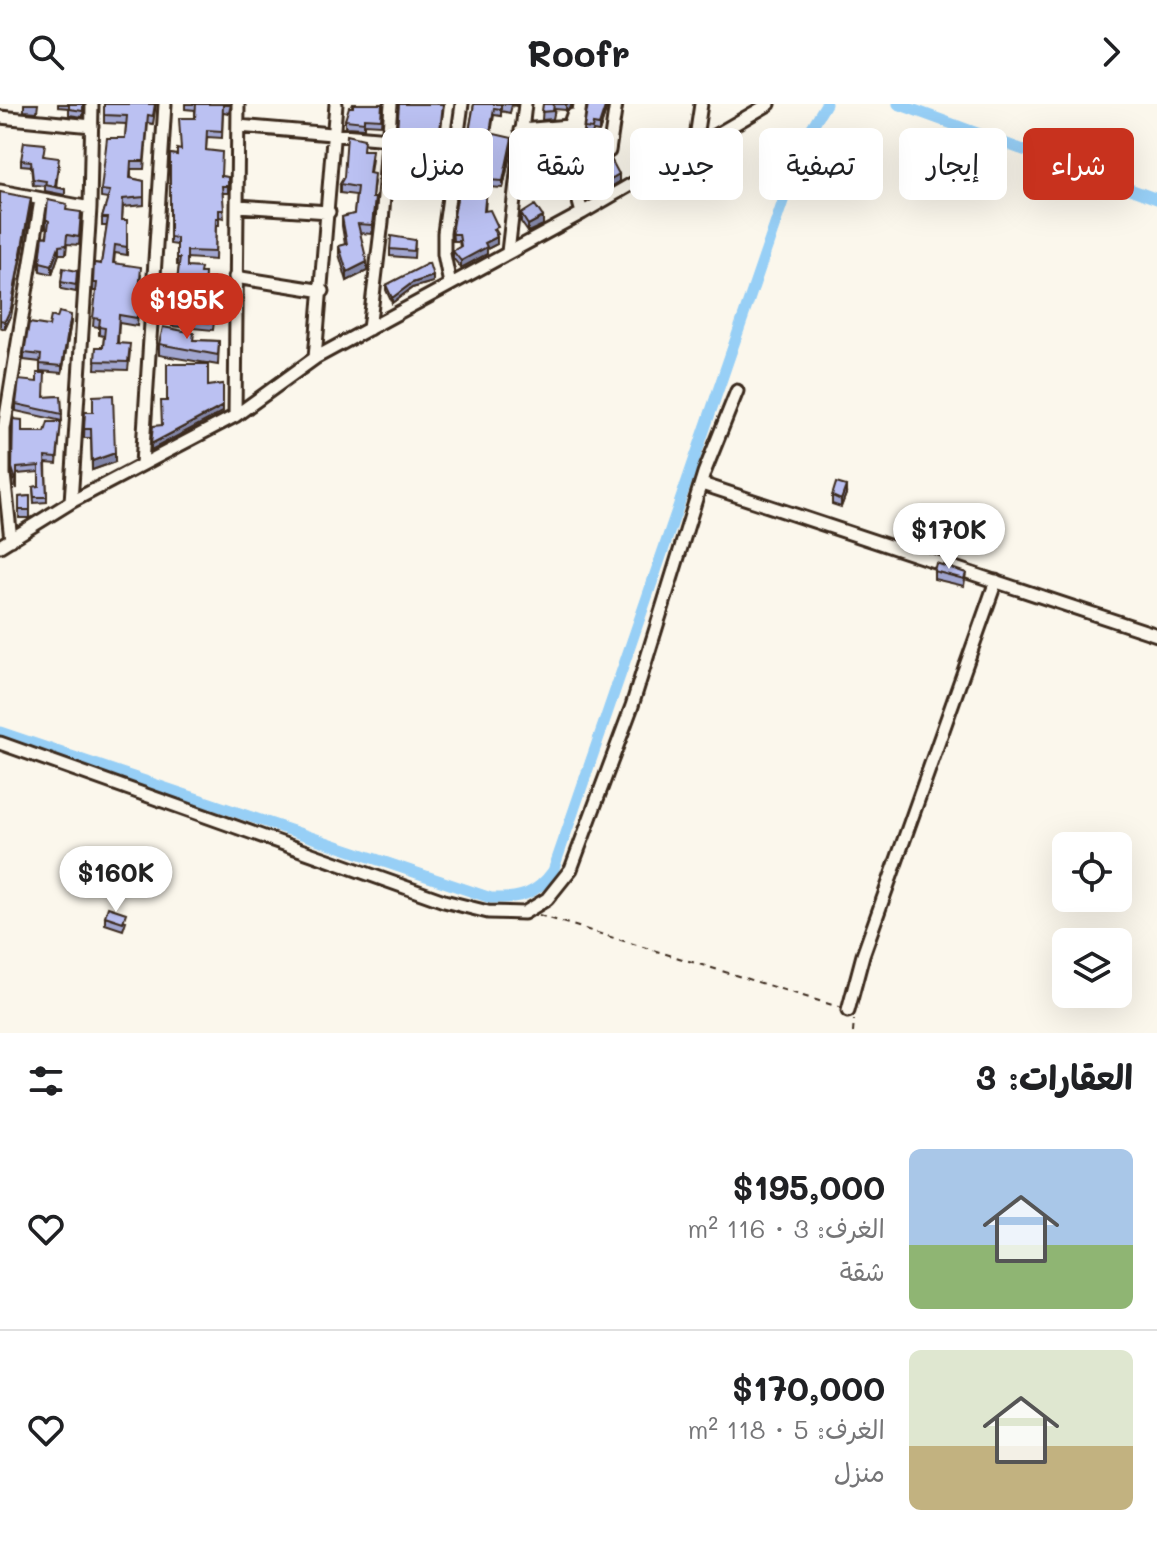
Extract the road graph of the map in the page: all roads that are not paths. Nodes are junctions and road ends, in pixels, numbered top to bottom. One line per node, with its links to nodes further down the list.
1 (92, 104): 13 (street)
2 (165, 104): 42 (street)
3 (238, 104): 14 (street)
4 (336, 104): 22 (street)
5 (391, 104): 15 (street)
6 (462, 104): 36 (street)
7 (525, 104): 16 (street)
8 (579, 104): 17 (street); 18 (street)
9 (616, 104): 19 (street)
10 (701, 104): 20 (street)
11 (769, 104): 21 (street)
12 (0, 117): 13 (street)
13 (92, 126): 31 (street)
14 (238, 126): 22 (street); 30 (street)
15 (390, 128)
16 (521, 128)
17 (545, 128)
18 (576, 128)
19 (612, 128)
20 (697, 128)
21 (725, 128)
22 (334, 132): 23 (street); 32 (street)
23 (382, 138)
24 (630, 186): 33 (street)
25 (0, 191): 26 (street)
26 (41, 200): 31 (street); 45 (street)
27 (383, 200): 38 (street)
28 (514, 200): 34 (street)
29 (579, 200): 33 (street)
30 (238, 206): 32 (street); 35 (street)
31 (90, 208): 44 (street)
32 (329, 212): 37 (street)
33 (582, 213): 34 (street)
34 (508, 252): 36 (street)
35 (235, 277): 37 (street); 41 (street)
36 (450, 284): 38 (street)
37 (323, 291): 39 (street)
38 (369, 329): 39 (street)
39 (315, 358): 41 (street)
40 (737, 391): 43 (street)
41 (235, 416): 42 (street)
42 (142, 464): 44 (street)
43 (702, 484): 46 (street); 48 (street)
44 (71, 502): 45 (street)
45 (6, 543)
46 (996, 581): 47 (street); 49 (street)
47 (1157, 635)
48 (0, 743)
49 (848, 1011)

